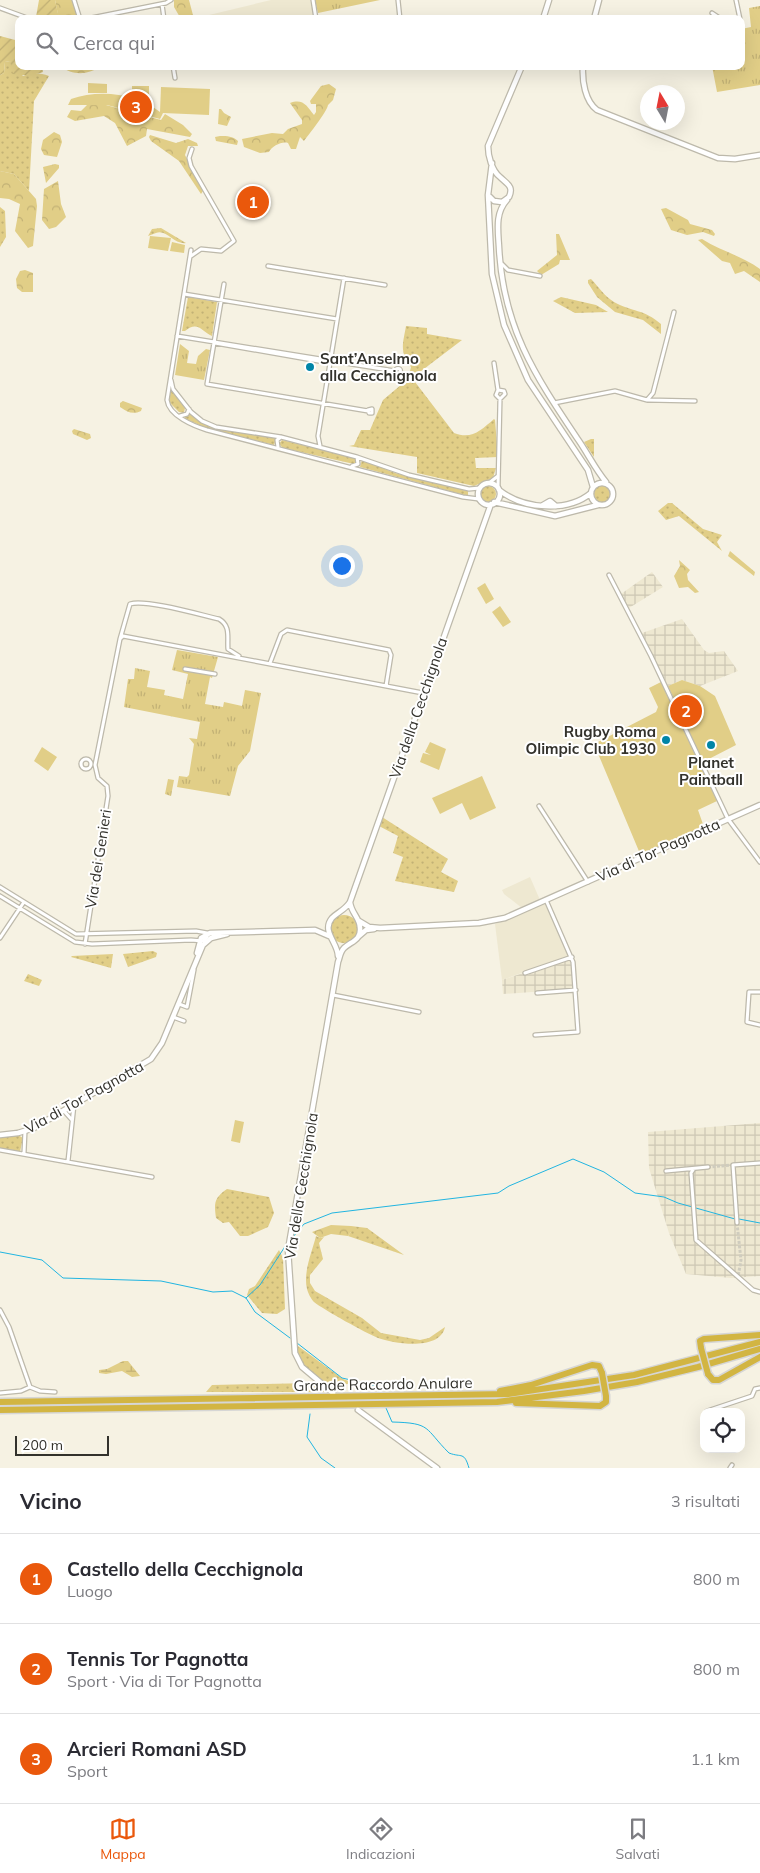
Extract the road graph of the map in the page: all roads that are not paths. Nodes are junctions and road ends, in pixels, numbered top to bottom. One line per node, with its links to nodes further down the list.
1 (74, 0): 12 (street)
2 (171, 0): 8 (street)
3 (312, 0): 15 (street)
4 (398, 0): 16 (street)
5 (549, 0): 17 (street)
6 (599, 0): 18 (street)
7 (736, 0): 20 (street)
8 (162, 4): 13 (street); 14 (street)
9 (0, 8): 11 (street)
10 (712, 13): 19 (street)
11 (19, 15)
12 (79, 15)
13 (106, 15)
14 (163, 15)
15 (315, 15)
16 (400, 15)
17 (544, 15)
18 (595, 15)
19 (715, 15)
20 (739, 15)
21 (174, 70): 24 (street)
22 (520, 70): 27 (street)
23 (584, 70): 26 (street)
24 (175, 78)
25 (192, 149): 33 (street)
26 (760, 155)
27 (492, 163): 28 (street); 29 (street)
28 (503, 179): 29 (street); 31 (street)
29 (490, 183): 30 (street)
30 (488, 195): 31 (street); 73 (street)
31 (507, 200): 34 (street)
32 (191, 250): 33 (street)
33 (190, 256): 42 (street)
34 (500, 261): 36 (street); 39 (street)
35 (268, 266): 38 (street)
36 (508, 270): 37 (street); 39 (street)
37 (540, 276)
38 (344, 278): 41 (street); 45 (street)
39 (502, 279): 56 (street)
40 (224, 284): 43 (street)
41 (385, 286)
42 (184, 294): 43 (street); 46 (street)
43 (221, 300): 45 (street); 47 (street)
44 (674, 312): 54 (street)
45 (337, 320): 48 (street)
46 (177, 336): 47 (street); 51 (street)
47 (214, 342): 48 (street); 58 (street)
48 (330, 360): 50 (street); 58 (street)
49 (494, 363): 52 (street)
50 (396, 371)
51 (171, 377): 59 (street); 62 (street)
52 (498, 390): 53 (street); 53 (street)
53 (500, 398): 70 (street)
54 (647, 400): 55 (street); 57 (street)
55 (695, 401)
56 (553, 402): 57 (street); 61 (street)
57 (566, 402): 61 (street)
58 (323, 404): 60 (street); 63 (street)
59 (189, 409): 62 (street); 64 (street)
60 (368, 411)
61 (559, 411): 71 (street)
62 (180, 416): 67 (street)
63 (318, 436): 65 (street); 66 (street)
64 (281, 437): 65 (street); 67 (street)
65 (309, 443): 66 (street)
66 (320, 446): 68 (street)
67 (278, 448): 69 (street)
68 (357, 457): 69 (street); 74 (street)
69 (344, 465): 77 (street)
70 (498, 475): 72 (street); 75 (street)
71 (606, 482): 73 (street); 80 (street)
72 (490, 483): 74 (street); 75 (street)
73 (593, 487): 76 (street)
74 (480, 488): 77 (street)
75 (498, 489): 76 (street); 78 (street)
76 (591, 493): 80 (street)
77 (479, 499): 79 (street)
78 (493, 503): 79 (street); 80 (street); 81 (street, Via della Cecchignola)
79 (483, 504): 81 (street)
80 (598, 505)
81 (486, 514): 89 (street, Via della Cecchignola)
82 (609, 575): 92 (street, Via di Tor Pagnotta)
83 (120, 639): 84 (street); 84 (street); 110 (street, Via dei Genieri)
84 (241, 658): 85 (street)
85 (270, 663): 88 (street); 88 (street)
86 (185, 669): 87 (street)
87 (215, 674)
88 (386, 686): 89 (street)
89 (423, 693): 100 (street, Via della Cecchignola)
90 (760, 805): 92 (street, Via di Tor Pagnotta)
91 (539, 806): 94 (street, Via di Tor Pagnotta)
92 (728, 819): 93 (street); 94 (street, Via di Tor Pagnotta)
93 (760, 862)
94 (588, 882): 98 (street, Via di Tor Pagnotta)
95 (0, 887): 96 (street)
96 (5, 890): 97 (street); 99 (street)
97 (0, 896): 101 (street)
98 (546, 900): 105 (street, Via di Tor Pagnotta); 120 (street)
99 (24, 902): 101 (street); 110 (street)
100 (350, 902): 102 (street, Via della Cecchignola); 103 (street)
101 (19, 909): 113 (street); 118 (street)
102 (340, 914): 103 (street); 104 (street, Via della Cecchignola)
103 (356, 918): 105 (street, Via di Tor Pagnotta); 112 (street)
104 (329, 923): 106 (street); 111 (street, Via della Cecchignola)
105 (380, 928): 112 (street, Via di Tor Pagnotta)
106 (315, 930): 109 (street); 111 (street)
107 (192, 931): 108 (street); 110 (street); 114 (street)
108 (208, 933): 109 (street); 115 (street); 117 (street)
109 (227, 934): 115 (street)
110 (86, 935): 118 (street, Via dei Genieri)
111 (330, 936): 116 (street, Via della Cecchignola)
112 (359, 936): 119 (street, Via della Cecchignola)
113 (0, 938)
114 (191, 940): 117 (street); 118 (street)
115 (206, 941): 117 (street); 121 (street, Via di Tor Pagnotta)
116 (334, 942): 119 (street); 122 (street, Via della Cecchignola)
117 (199, 943): 121 (street, Via di Tor Pagnotta)
118 (85, 944)
119 (349, 944): 122 (street, Via della Cecchignola)
120 (572, 957): 123 (street); 124 (street)
121 (195, 962): 128 (street, Via di Tor Pagnotta); 128 (street)
122 (338, 962): 127 (street, Via della Cecchignola)
123 (525, 973)
124 (576, 990): 126 (street); 133 (street)
125 (760, 992): 132 (street)
126 (537, 993)
127 (332, 995): 129 (street); 157 (street, Via della Cecchignola)
128 (178, 1004): 130 (street, Via di Tor Pagnotta)
129 (419, 1012)
130 (173, 1017): 131 (street); 134 (street, Via di Tor Pagnotta)
131 (184, 1021)
132 (760, 1025)
133 (536, 1035)
134 (74, 1105): 135 (street, Via di Tor Pagnotta); 136 (street)
135 (64, 1111): 136 (street); 137 (street, Via di Tor Pagnotta)
136 (72, 1120): 141 (street)
137 (25, 1131): 138 (street, Via di Tor Pagnotta); 140 (street)
138 (0, 1135)
139 (0, 1150): 140 (street)
140 (24, 1154): 141 (street)
141 (68, 1161): 146 (street)
142 (760, 1163): 147 (street)
143 (708, 1167): 144 (street)
144 (693, 1170): 145 (street); 148 (street)
145 (666, 1171)
146 (152, 1178)
147 (737, 1223)
148 (760, 1292)
149 (0, 1310): 154 (street)
150 (760, 1335): 153 (highway, bridge)
151 (760, 1342): 159 (highway, Grande Raccordo Anulare)
152 (760, 1349): 161 (highway, Grande Raccordo Anulare)
153 (760, 1358)
154 (30, 1387): 156 (street); 158 (street)
155 (760, 1388): 162 (street)
156 (55, 1392)
157 (333, 1392)
158 (0, 1393)
159 (477, 1396): 160 (highway, Grande Raccordo Anulare); 161 (highway, bridge)
160 (0, 1402)
161 (498, 1402): 163 (highway, Grande Raccordo Anulare)
162 (716, 1408)
163 (0, 1410)
164 (358, 1410): 165 (street)
165 (437, 1468)

